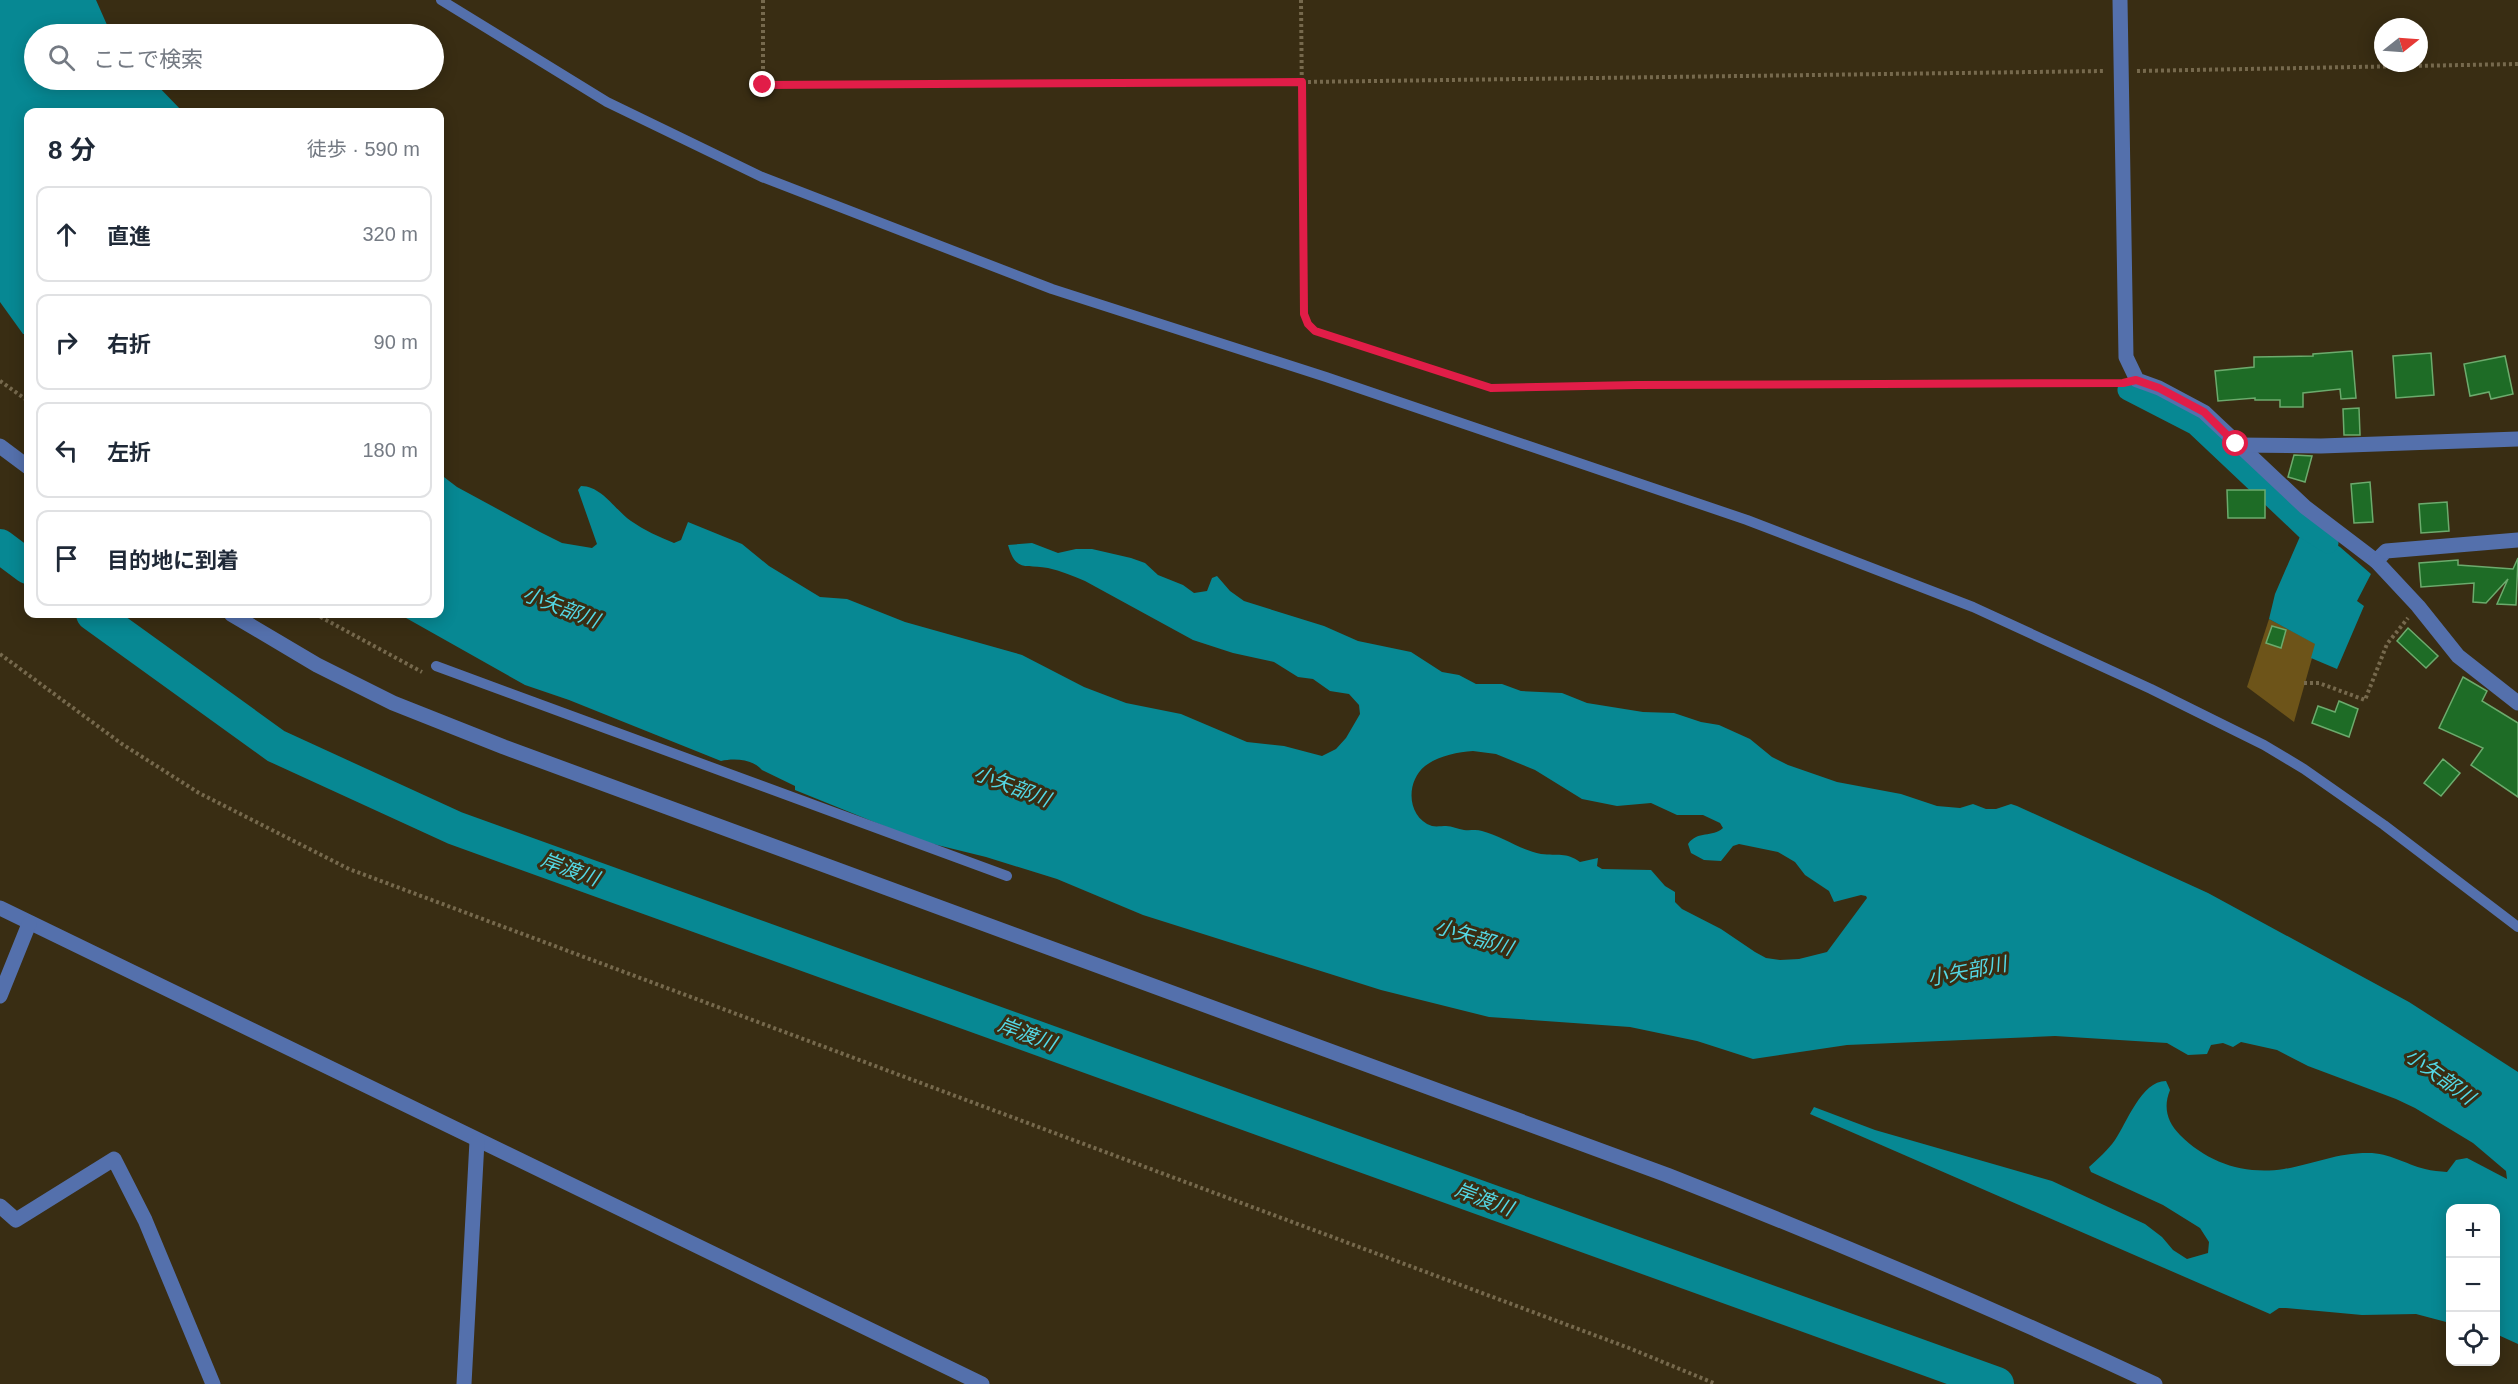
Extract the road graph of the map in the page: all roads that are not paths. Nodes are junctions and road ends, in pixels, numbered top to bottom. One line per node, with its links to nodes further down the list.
1 (441, 0): 15 (lane)
2 (2120, 0): 4 (street)
3 (2518, 439): 4 (street)
4 (2236, 444): 8 (street)
5 (0, 446): 6 (street)
6 (24, 464)
7 (2518, 540): 8 (street)
8 (2376, 561): 11 (street)
9 (238, 618): 22 (street)
10 (436, 666): 12 (lane)
11 (2518, 703)
12 (1008, 876)
13 (0, 908): 14 (street)
14 (29, 924): 16 (street); 17 (street)
15 (2518, 927)
16 (0, 996)
17 (477, 1141): 20 (street); 21 (street)
18 (0, 1206): 19 (street)
19 (213, 1384)
20 (465, 1384)
21 (982, 1384)
22 (2155, 1384)

